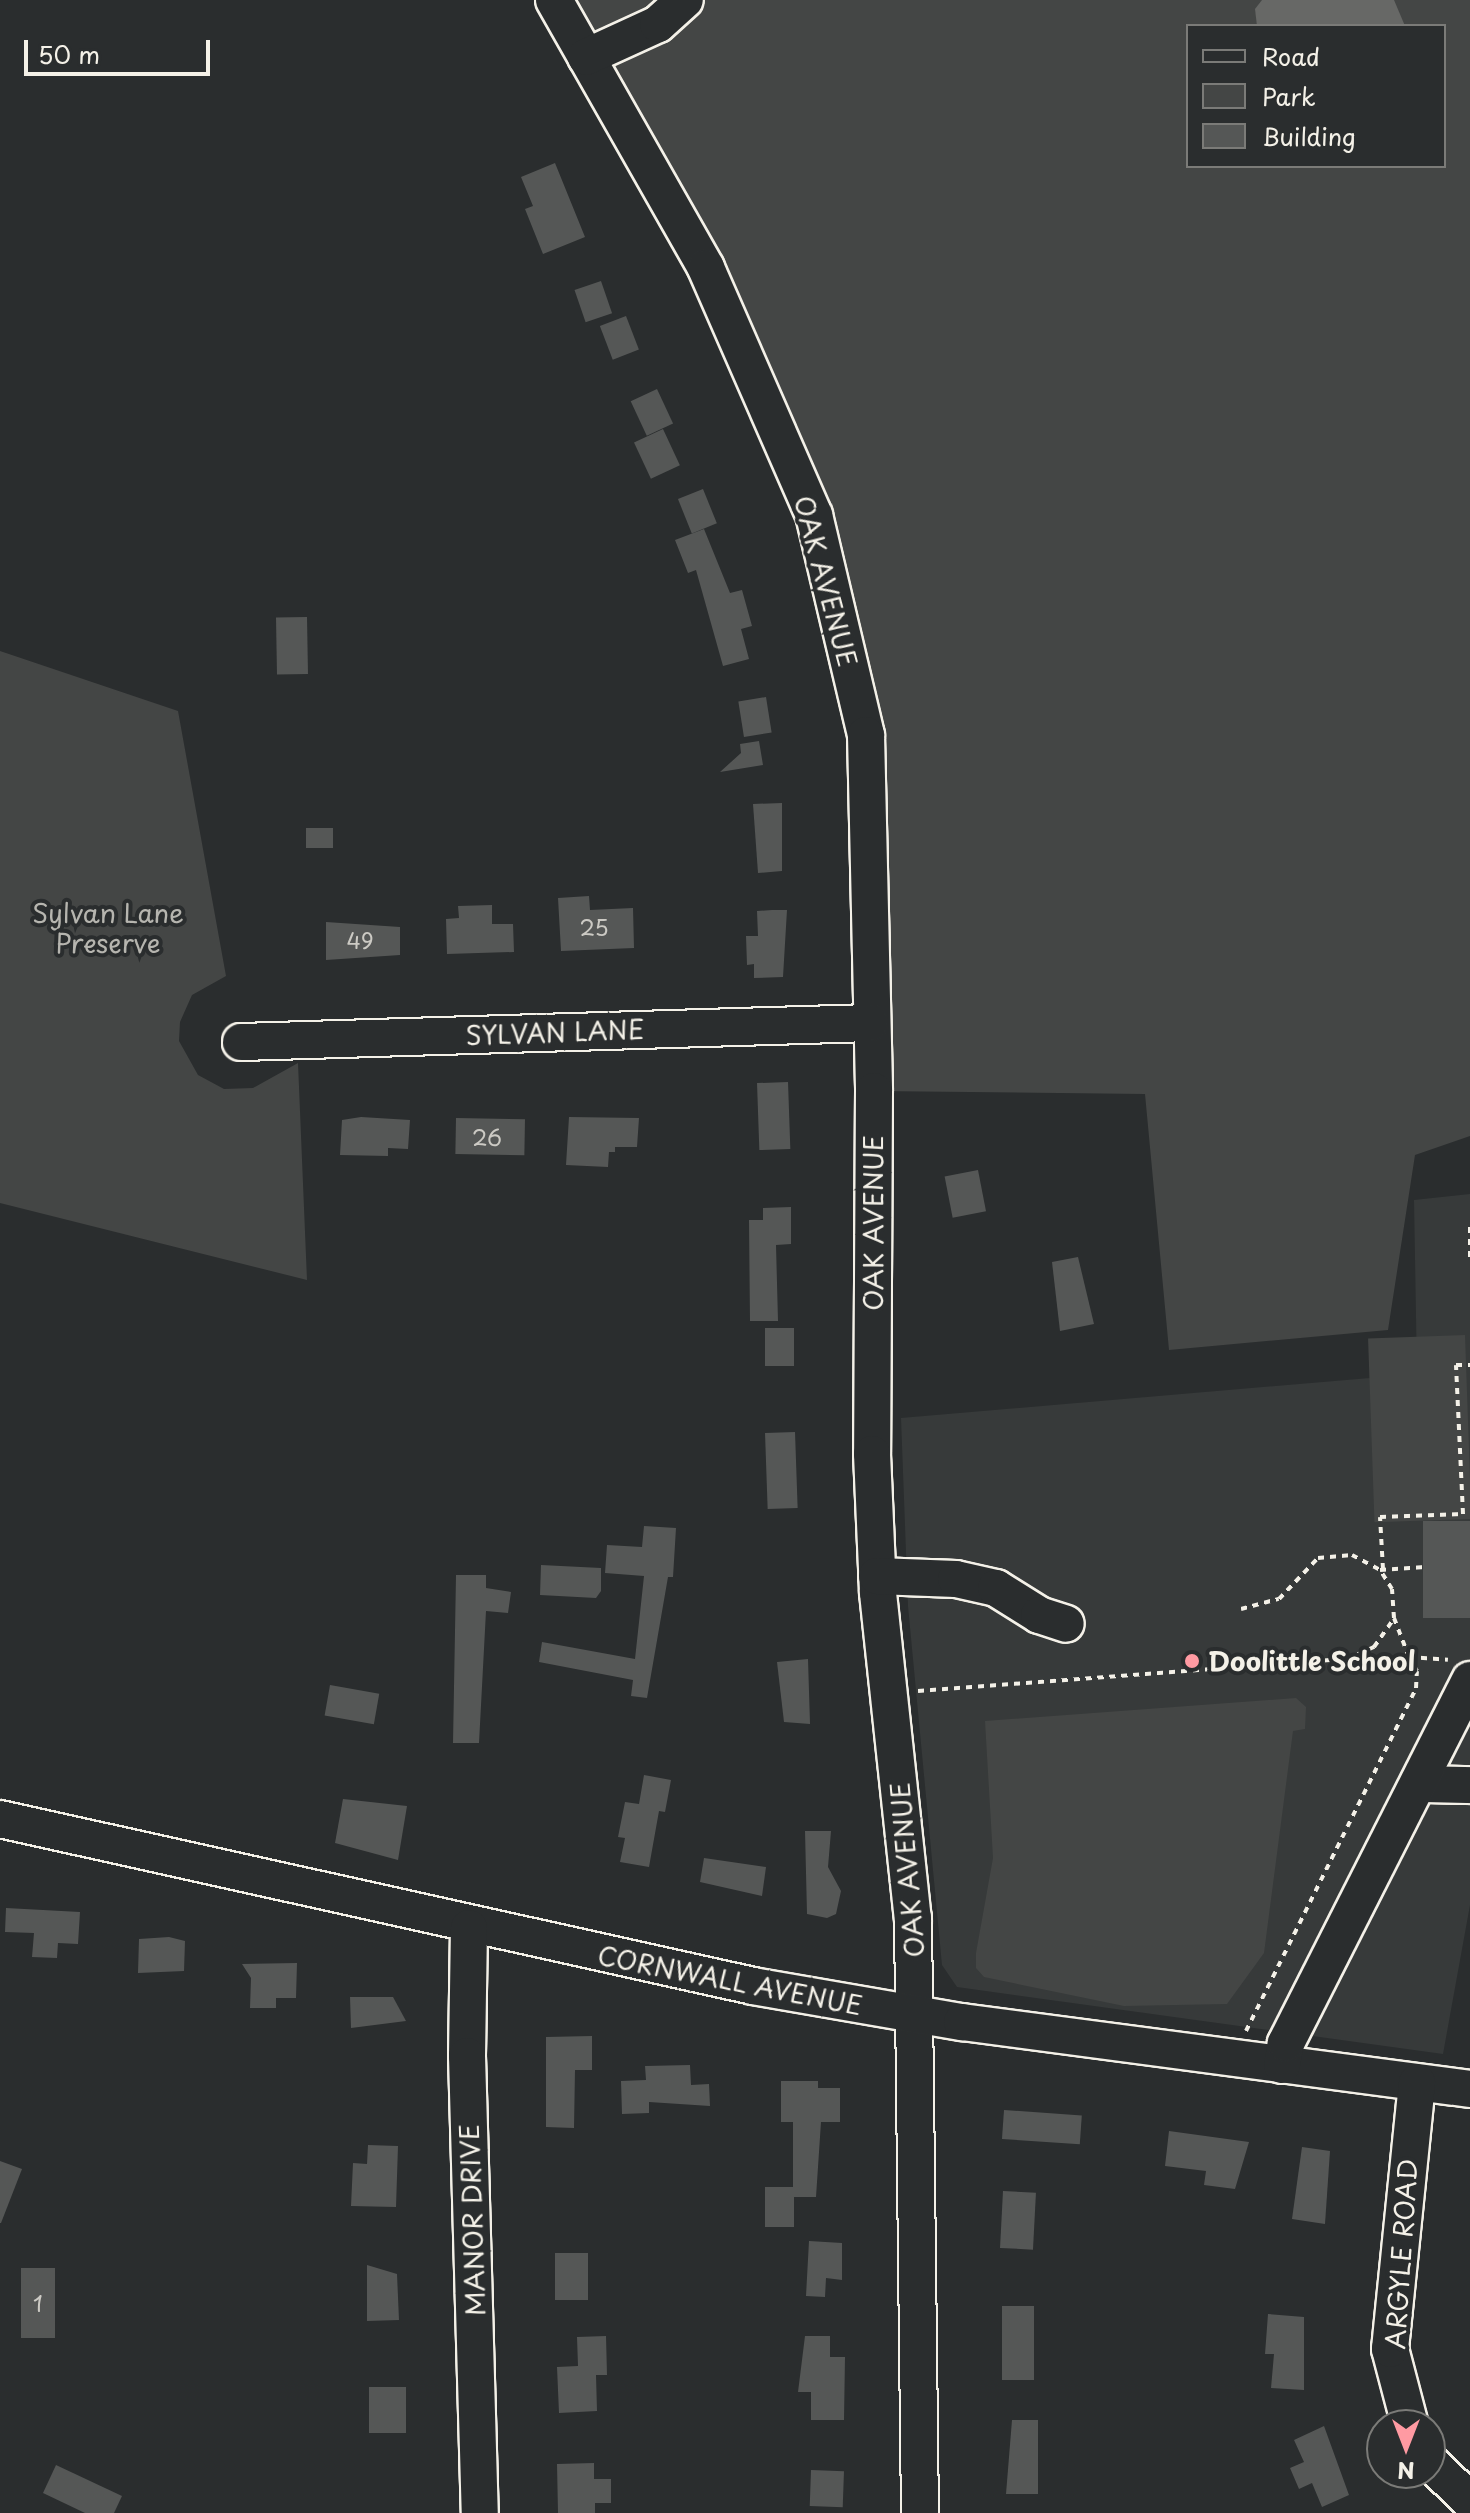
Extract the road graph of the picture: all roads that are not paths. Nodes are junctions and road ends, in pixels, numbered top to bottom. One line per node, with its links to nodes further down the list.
1 (685, 0): 3 (street)
2 (560, 1): 3 (street, OAK AVENUE)
3 (586, 57): 4 (street, OAK AVENUE)
4 (870, 1023): 5 (street, SYLVAN LANE); 6 (street, OAK AVENUE)
5 (241, 1042)
6 (877, 1576): 7 (street); 13 (street, OAK AVENUE)
7 (1066, 1624)
8 (1462, 1670): 9 (street)
9 (1422, 1784): 10 (street); 14 (street)
10 (1470, 1785)
11 (0, 1819): 12 (street, CORNWALL AVENUE)
12 (469, 1928): 13 (street, CORNWALL AVENUE); 20 (street, MANOR DRIVE)
13 (915, 2015): 14 (street, CORNWALL AVENUE); 21 (street, OAK AVENUE)
14 (1282, 2065): 15 (street, CORNWALL AVENUE)
15 (1417, 2082): 16 (street, CORNWALL AVENUE); 17 (street, ARGYLE ROAD)
16 (1470, 2089)
17 (1406, 2409)
18 (1446, 2478): 19 (street)
19 (1470, 2501)
20 (480, 2513)
21 (920, 2513)

